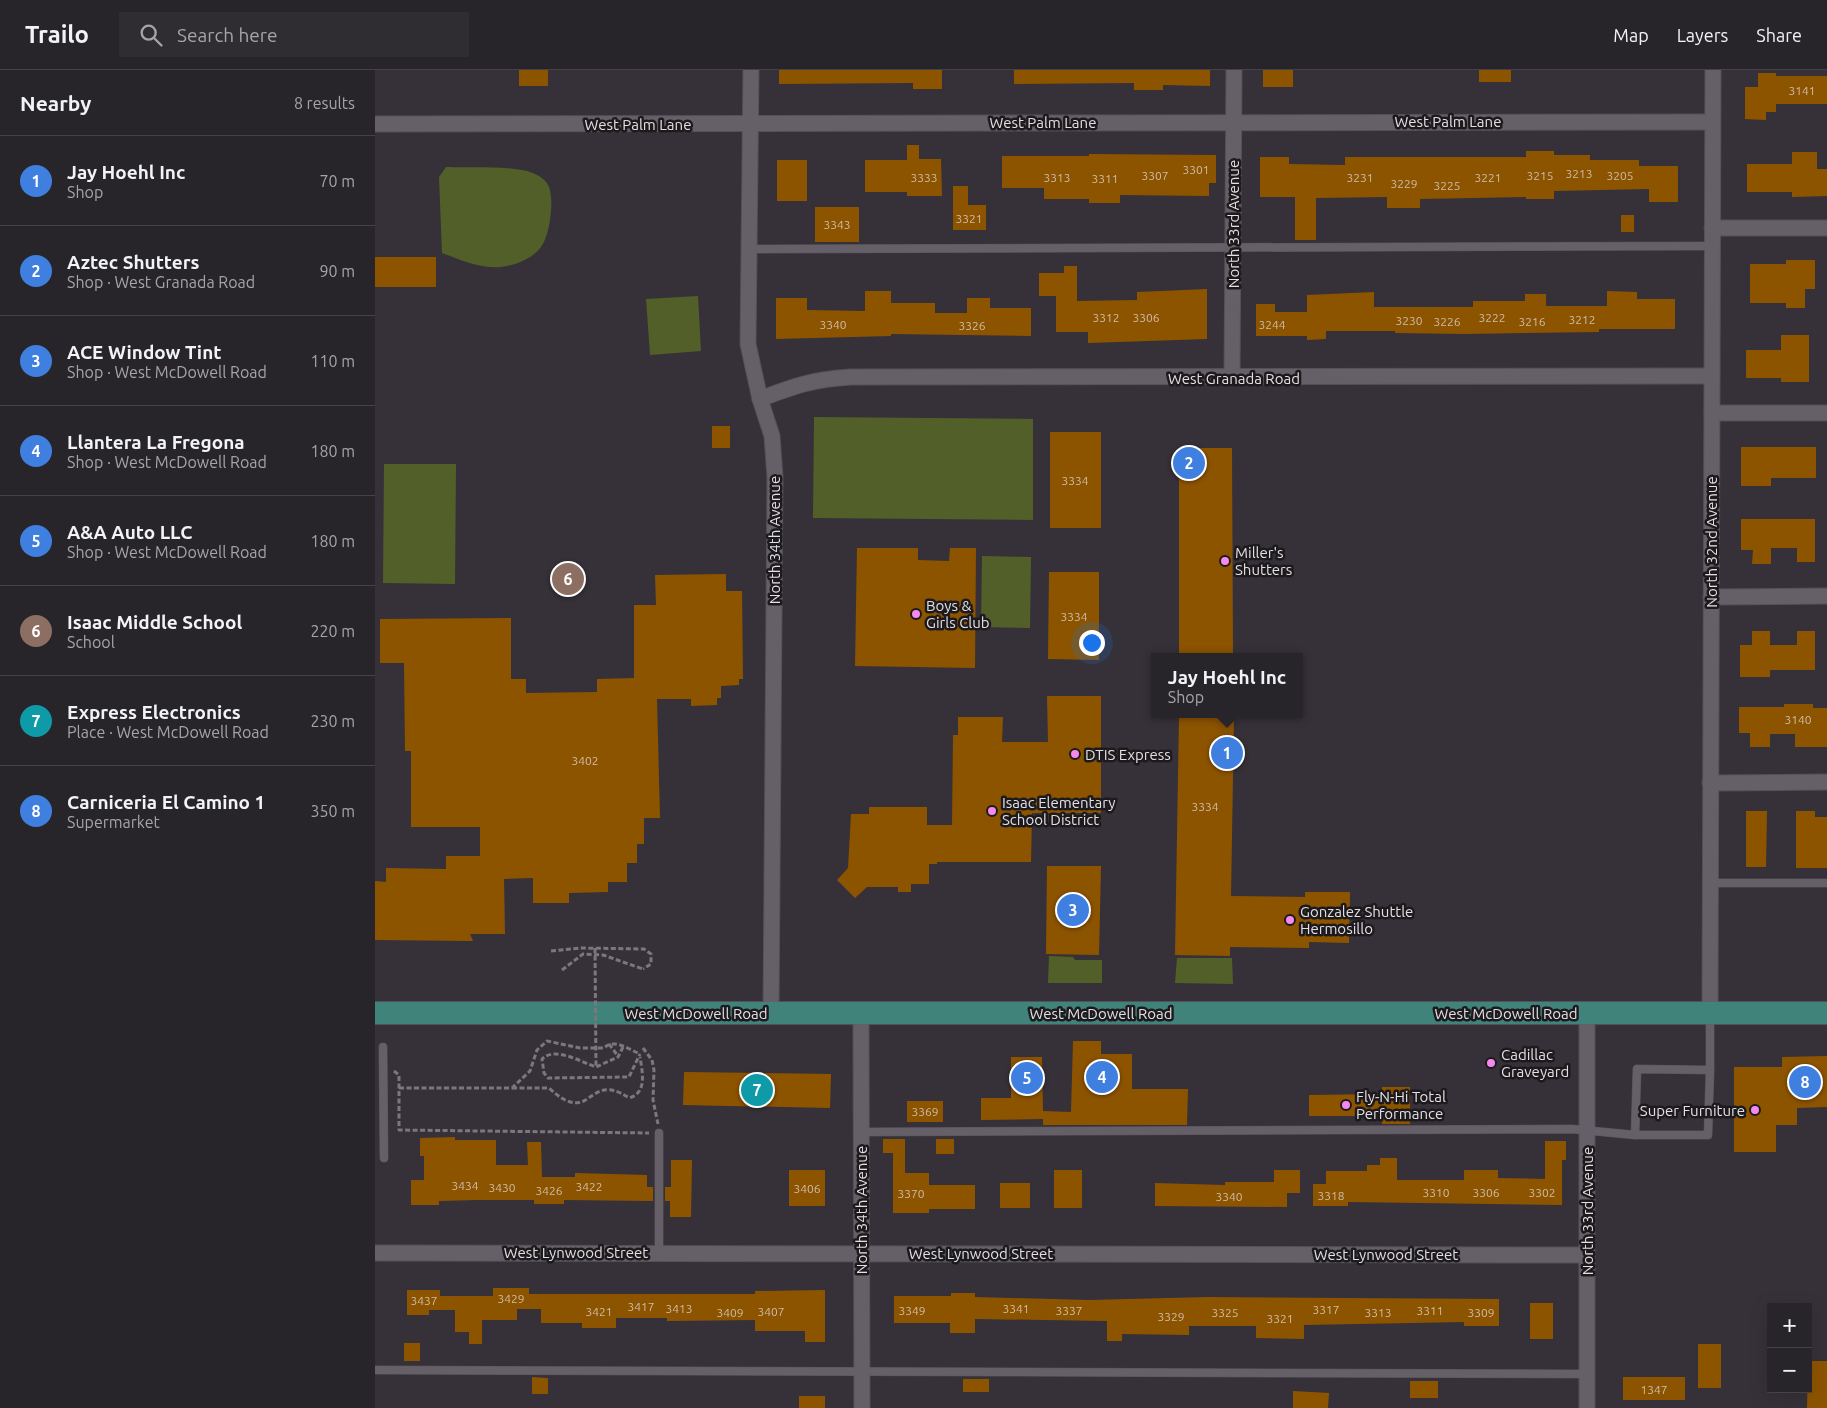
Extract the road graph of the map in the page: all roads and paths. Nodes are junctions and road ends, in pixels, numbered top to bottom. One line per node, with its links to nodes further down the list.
1 (751, 70): 7 (street, North 34th Avenue)
2 (1234, 70): 4 (street, North 33rd Avenue)
3 (1713, 70): 5 (street, North 32nd Avenue)
4 (1233, 121): 5 (street, West Palm Lane); 7 (street, West Palm Lane); 10 (street, North 33rd Avenue)
5 (1712, 122): 8 (street, North 32nd Avenue)
6 (375, 124): 7 (street, West Palm Lane)
7 (750, 124): 12 (street, North 34th Avenue)
8 (1712, 228): 9 (street); 11 (street, North 32nd Avenue)
9 (1827, 228)
10 (1233, 246): 11 (lane); 12 (lane); 14 (street, North 33rd Avenue)
11 (1712, 246): 13 (street, North 32nd Avenue)
12 (749, 249): 15 (street, North 34th Avenue)
13 (1712, 376): 14 (street, West Granada Road); 16 (street, North 32nd Avenue)
14 (1232, 378): 15 (street, West Granada Road)
15 (760, 399): 28 (street, North 34th Avenue)
16 (1712, 413): 17 (street); 19 (street, North 32nd Avenue)
17 (1827, 413)
18 (1827, 596): 19 (street)
19 (1711, 597): 20 (street, North 32nd Avenue)
20 (1710, 782): 21 (street); 22 (street, North 32nd Avenue)
21 (1827, 782)
22 (1709, 883): 23 (lane); 31 (street, North 32nd Avenue)
23 (1827, 883)
24 (595, 948): 25 (path); 26 (path, bridge); 40 (path, bridge)
25 (551, 951)
26 (562, 970)
27 (375, 1013): 28 (main road, West McDowell Road)
28 (771, 1013): 29 (main road, West McDowell Road)
29 (861, 1013): 30 (main road, West McDowell Road); 44 (street, North 34th Avenue)
30 (1587, 1013): 31 (main road, West McDowell Road); 45 (street, North 33rd Avenue)
31 (1710, 1013): 32 (main road, West McDowell Road); 41 (lane)
32 (1827, 1013)
33 (609, 1044): 35 (path); 38 (path); 43 (path)
34 (383, 1047): 39 (lane)
35 (623, 1047): 37 (path); 38 (path)
36 (643, 1048): 46 (path)
37 (640, 1054): 40 (path); 43 (path)
38 (618, 1057): 40 (path)
39 (383, 1064): 42 (path); 48 (lane)
40 (596, 1067)
41 (1710, 1070): 47 (lane); 47 (lane)
42 (399, 1088): 43 (path); 46 (path)
43 (512, 1088)
44 (861, 1132): 45 (lane); 50 (street, North 34th Avenue)
45 (1588, 1132): 47 (lane); 52 (street, North 33rd Avenue)
46 (659, 1133): 49 (lane)
47 (1635, 1135)
48 (383, 1158)
49 (659, 1252): 50 (street, West Lynwood Street); 51 (street, West Lynwood Street)
50 (861, 1252): 52 (street, West Lynwood Street); 54 (street, North 34th Avenue)
51 (375, 1253)
52 (1587, 1255): 55 (street, North 33rd Avenue)
53 (375, 1370): 54 (lane)
54 (861, 1373): 55 (lane); 56 (street, North 34th Avenue)
55 (1587, 1374): 57 (street, North 33rd Avenue)
56 (862, 1408)
57 (1587, 1408)

